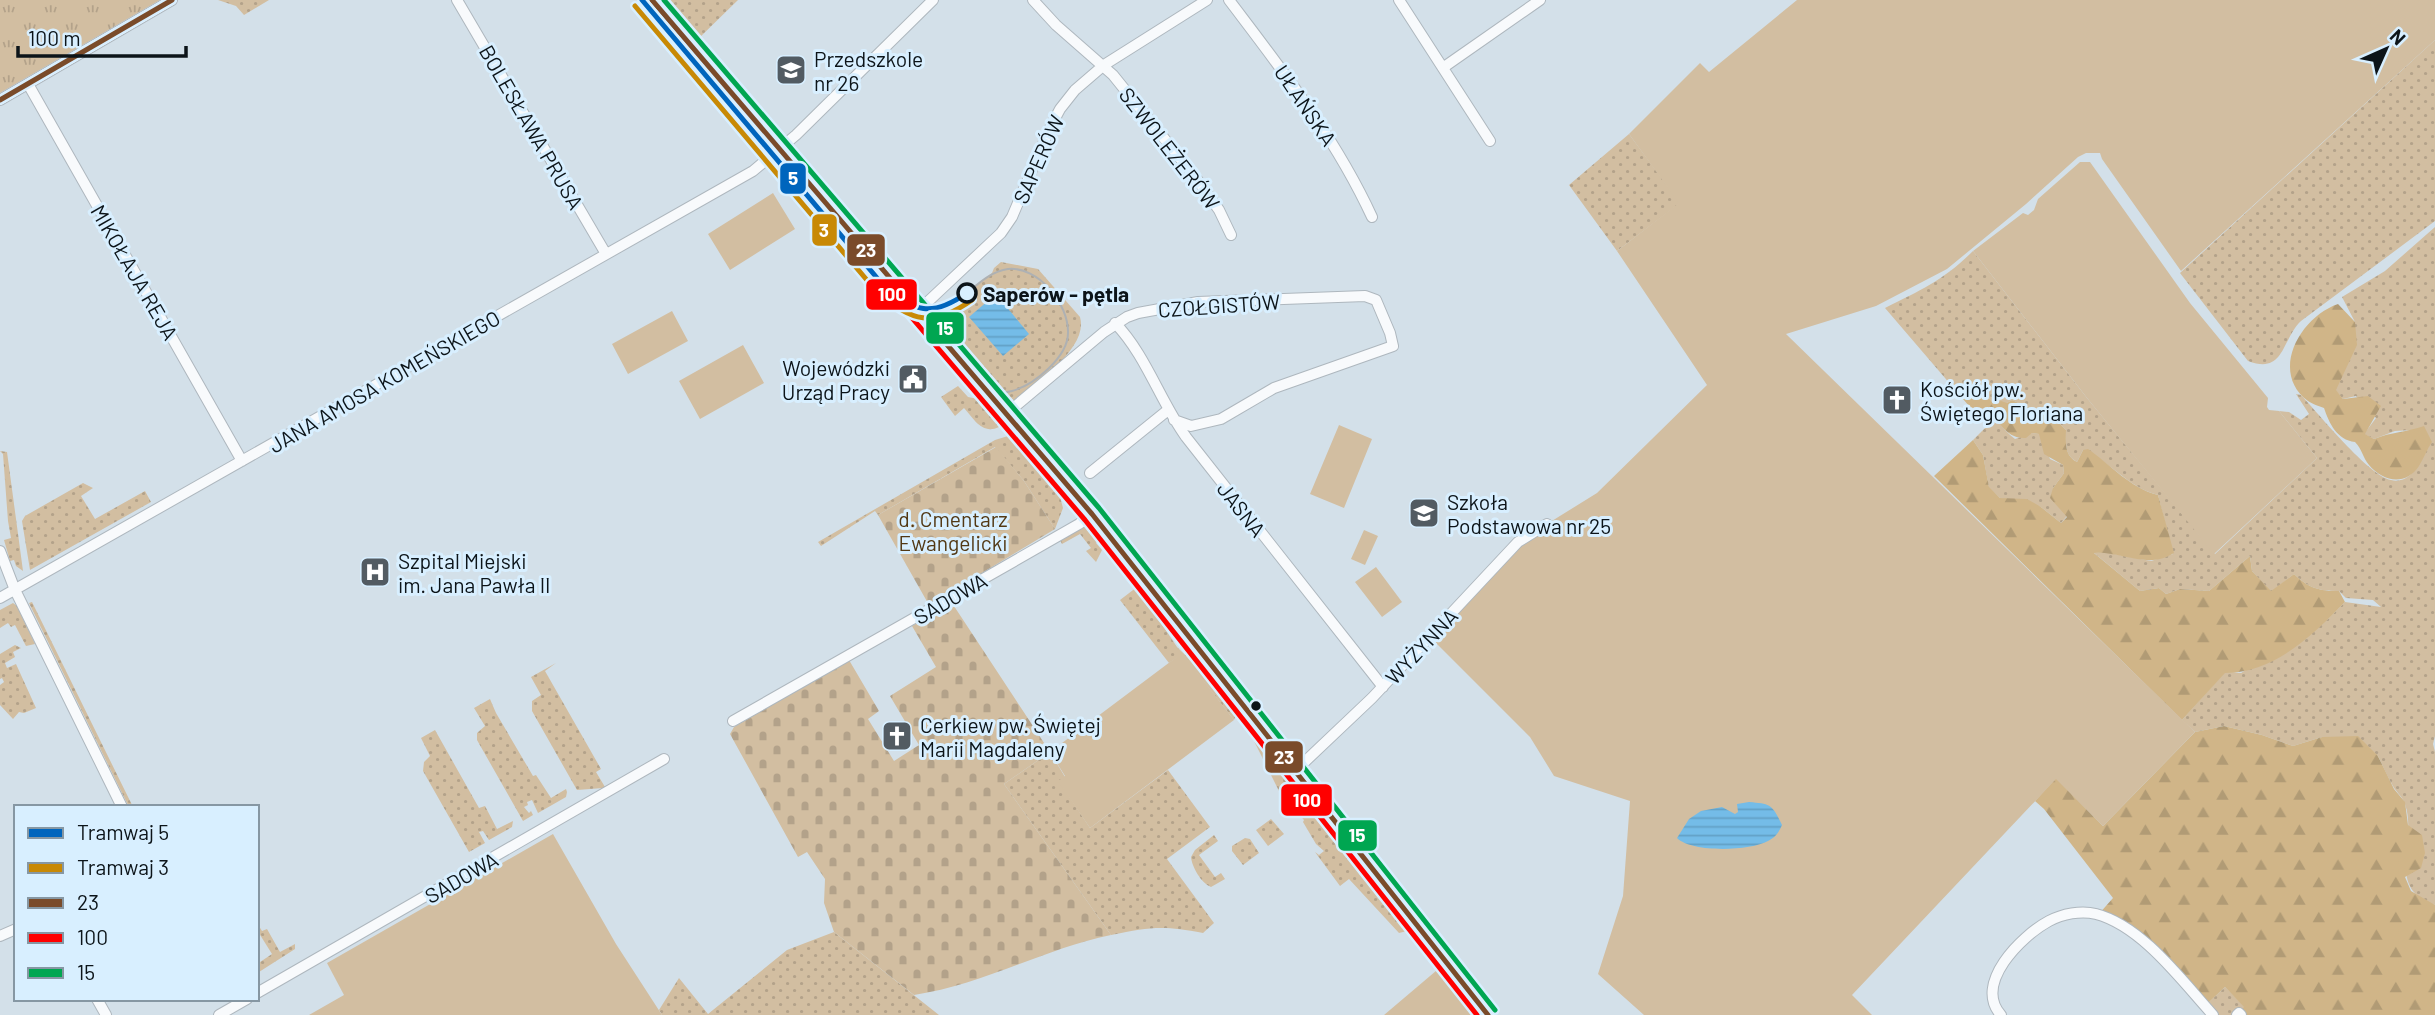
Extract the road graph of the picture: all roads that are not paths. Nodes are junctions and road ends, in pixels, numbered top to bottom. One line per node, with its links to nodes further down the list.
1 (172, 0): 12 (street)
2 (457, 0): 18 (street, BOLESŁAWA PRUSA)
3 (652, 0): 15 (street)
4 (933, 0): 15 (street, JANA AMOSA KOMEŃSKIEGO)
5 (1033, 0): 10 (street, SZWOLEŻERÓW)
6 (1207, 0): 10 (street, SAPERÓW)
7 (1230, 0): 16 (street, UŁAŃSKA)
8 (1399, 0): 11 (street)
9 (1540, 0): 11 (street)
10 (1104, 65): 17 (street, SZWOLEŻERÓW); 19 (street, SAPERÓW)
11 (1444, 67): 14 (street)
12 (29, 84): 13 (street); 24 (street, MIKOŁAJA REJA)
13 (0, 100)
14 (1490, 141)
15 (780, 149): 18 (street, JANA AMOSA KOMEŃSKIEGO); 19 (street)
16 (1372, 217)
17 (1231, 235)
18 (606, 254): 24 (street, JANA AMOSA KOMEŃSKIEGO)
19 (918, 311): 22 (street)
20 (1115, 323): 21 (street, JASNA); 22 (street, CZOŁGISTÓW); 23 (street, CZOŁGISTÓW)
21 (1168, 410): 23 (street, JASNA); 25 (street)
22 (1006, 414): 26 (street)
23 (1174, 420): 31 (street, JASNA)
24 (242, 461): 29 (street, JANA AMOSA KOMEŃSKIEGO)
25 (1090, 474)
26 (1092, 514): 32 (street, SADOWA); 34 (street)
27 (1547, 524): 31 (street, WYŻYNNA)
28 (0, 551): 29 (street)
29 (15, 590): 30 (street, JANA AMOSA KOMEŃSKIEGO); 35 (street)
30 (0, 598)
31 (1382, 687): 34 (street, WYŻYNNA)
32 (733, 721)
33 (664, 759): 36 (street, SADOWA)
34 (1295, 771): 37 (street)
35 (121, 805)
36 (259, 992)
37 (1488, 1015)
38 (2001, 1015): 39 (street)
39 (2214, 1015)

